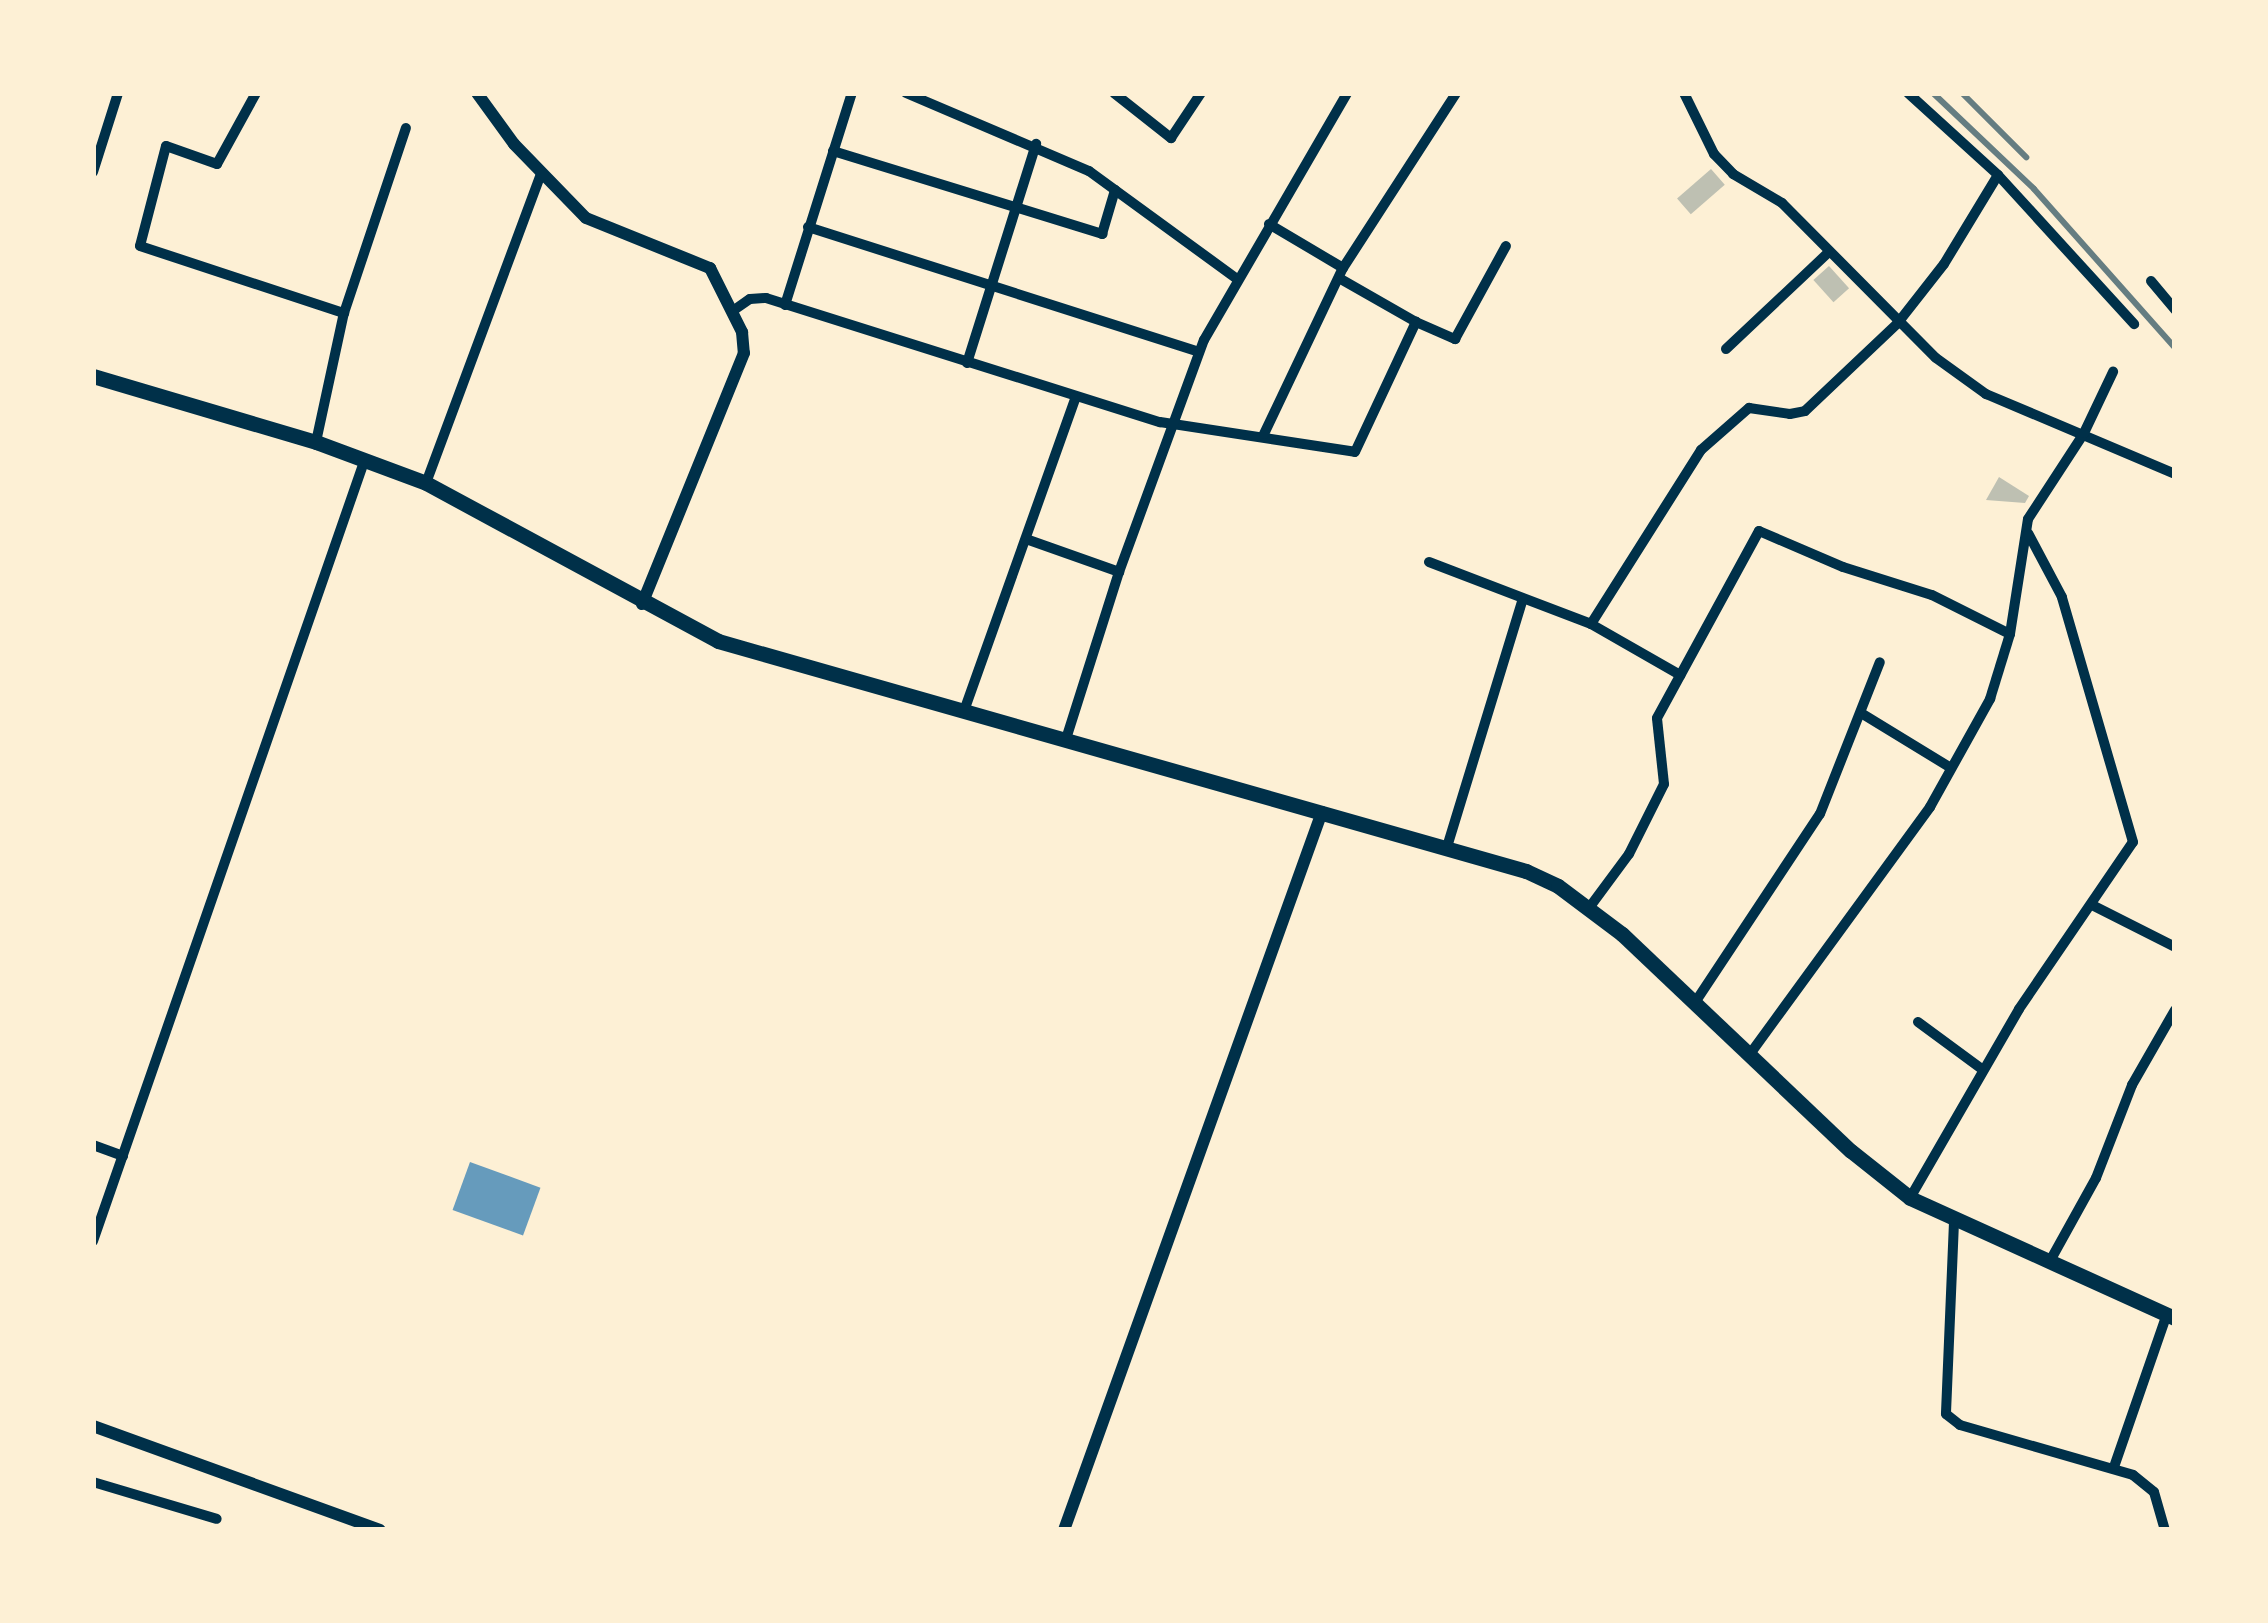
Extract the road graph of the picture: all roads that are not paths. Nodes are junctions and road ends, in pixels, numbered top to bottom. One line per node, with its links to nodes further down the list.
1 (118, 93): 15 (street)
2 (256, 93): 31 (street)
3 (477, 93): 16 (street)
4 (852, 93): 14 (street)
5 (906, 93): 13 (street)
6 (1114, 93): 7 (street)
7 (1201, 93)
8 (1456, 93): 24 (street)
9 (1684, 93): 23 (street)
10 (1909, 93): 17 (street)
11 (1344, 94): 20 (street)
12 (406, 128): 31 (street)
13 (1036, 144): 18 (street); 19 (street)
14 (833, 151): 19 (street); 21 (street)
15 (93, 172)
16 (541, 174): 29 (street); 47 (street)
17 (1998, 175): 33 (street); 34 (street)
18 (1115, 190): 19 (street); 25 (street)
19 (1014, 207): 27 (street)
20 (1269, 224): 24 (street); 25 (street)
21 (808, 227): 27 (street); 28 (street)
22 (1506, 246): 32 (street)
23 (1828, 253): 33 (street); 35 (street)
24 (1341, 273): 32 (street); 43 (street)
25 (1236, 278): 36 (street)
26 (2151, 281): 30 (street)
27 (992, 286): 36 (street); 37 (street)
28 (785, 304): 29 (street); 37 (street)
29 (734, 310): 53 (street)
30 (2175, 310)
31 (344, 313): 44 (street)
32 (1416, 322): 43 (street)
33 (1897, 324): 42 (street); 54 (street)
34 (2134, 324)
35 (1726, 349)
36 (1199, 352): 41 (street)
37 (967, 363): 40 (street)
38 (2113, 372): 42 (street)
39 (93, 376): 44 (main road)
40 (1076, 397): 41 (street); 49 (street)
41 (1175, 420): 43 (street); 51 (street)
42 (2084, 433): 46 (street); 48 (street)
43 (1264, 434)
44 (316, 442): 45 (main road)
45 (365, 459): 47 (main road); 73 (street)
46 (2175, 474)
47 (426, 483): 53 (main road)
48 (2026, 530): 55 (street); 64 (street)
49 (1026, 539): 51 (street); 58 (street)
50 (1429, 562): 52 (street)
51 (1119, 572): 60 (street)
52 (1522, 599): 54 (street); 63 (street)
53 (642, 604): 58 (main road)
54 (1591, 624): 57 (street)
55 (2010, 634): 57 (street); 61 (street)
56 (1880, 662): 59 (street)
57 (1680, 675): 65 (street)
58 (964, 711): 60 (main road)
59 (1861, 712): 61 (street); 67 (street)
60 (1066, 739): 62 (main road)
61 (1951, 768): 70 (street)
62 (1322, 812): 63 (main road); 84 (street)
63 (1447, 847): 65 (main road)
64 (2094, 906): 66 (street); 71 (street)
65 (1588, 908): 67 (main road)
66 (2175, 947)
67 (1696, 1001): 70 (main road)
68 (2175, 1010): 77 (street)
69 (1918, 1022): 71 (street)
70 (1750, 1054): 74 (main road)
71 (1983, 1070): 74 (street)
72 (93, 1145): 73 (street)
73 (123, 1156): 76 (street)
74 (1910, 1198): 75 (main road)
75 (1954, 1222): 77 (main road); 80 (street)
76 (93, 1241)
77 (2050, 1262): 78 (main road)
78 (2172, 1312): 80 (street)
79 (93, 1426): 83 (street)
80 (2114, 1467): 85 (street)
81 (93, 1482): 82 (street)
82 (217, 1519)
83 (380, 1530)
84 (1064, 1530)
85 (2165, 1530)

